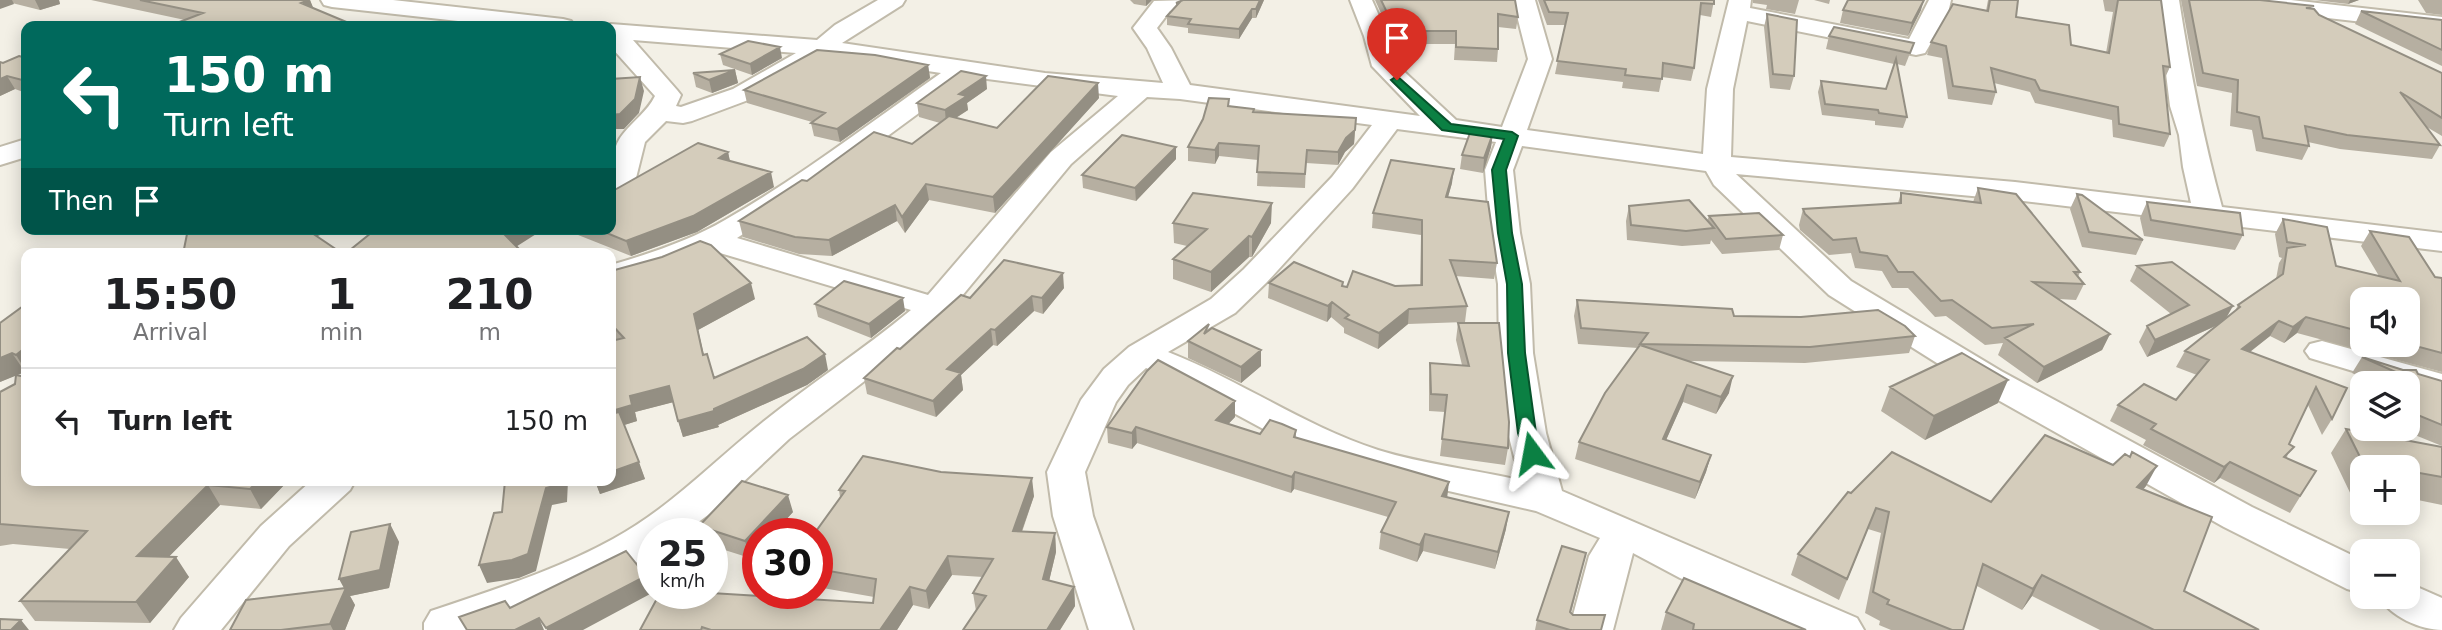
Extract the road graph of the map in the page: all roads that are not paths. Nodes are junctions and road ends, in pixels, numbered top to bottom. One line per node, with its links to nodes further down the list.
1 (332, 0): 13 (street)
2 (473, 0): 13 (street)
3 (537, 0): 16 (street)
4 (894, 0): 21 (street)
5 (1180, 0): 26 (street)
6 (1360, 0): 29 (street)
7 (1524, 0): 30 (street)
8 (1940, 0): 12 (street)
9 (2168, 0): 35 (street)
10 (2231, 0): 11 (street)
11 (2291, 5): 17 (street); 19 (street)
12 (1739, 6): 33 (street)
13 (430, 12): 14 (street); 15 (street)
14 (386, 21)
15 (516, 21)
16 (574, 21)
17 (2442, 24)
18 (616, 31): 21 (street)
19 (2360, 38)
20 (616, 40): 23 (street)
21 (822, 48): 22 (street); 27 (street)
22 (962, 69): 25 (street); 36 (street)
23 (656, 79): 24 (street); 27 (street)
24 (622, 84)
25 (1139, 91): 26 (street); 39 (street)
26 (1180, 91): 28 (street)
27 (660, 112): 34 (street)
28 (1389, 121): 29 (street); 41 (street)
29 (1447, 127): 30 (street)
30 (1512, 136): 33 (street); 44 (street)
31 (21, 149): 32 (street)
32 (0, 157)
33 (1717, 164): 35 (street); 48 (street)
34 (621, 182)
35 (2209, 214): 37 (street)
36 (711, 240): 38 (street); 39 (street)
37 (2442, 242)
38 (616, 274)
39 (935, 307): 45 (street)
40 (2322, 351): 42 (street)
41 (1142, 354): 44 (street); 53 (street)
42 (2442, 386)
43 (330, 486): 52 (street)
44 (1545, 499): 46 (street)
45 (676, 518)
46 (1625, 532): 54 (street); 55 (street)
47 (637, 545): 51 (street)
48 (2350, 572)
49 (2420, 606): 50 (street)
50 (2442, 617)
51 (438, 628)
52 (196, 630)
53 (1111, 630)
54 (1591, 630)
55 (1842, 630)

